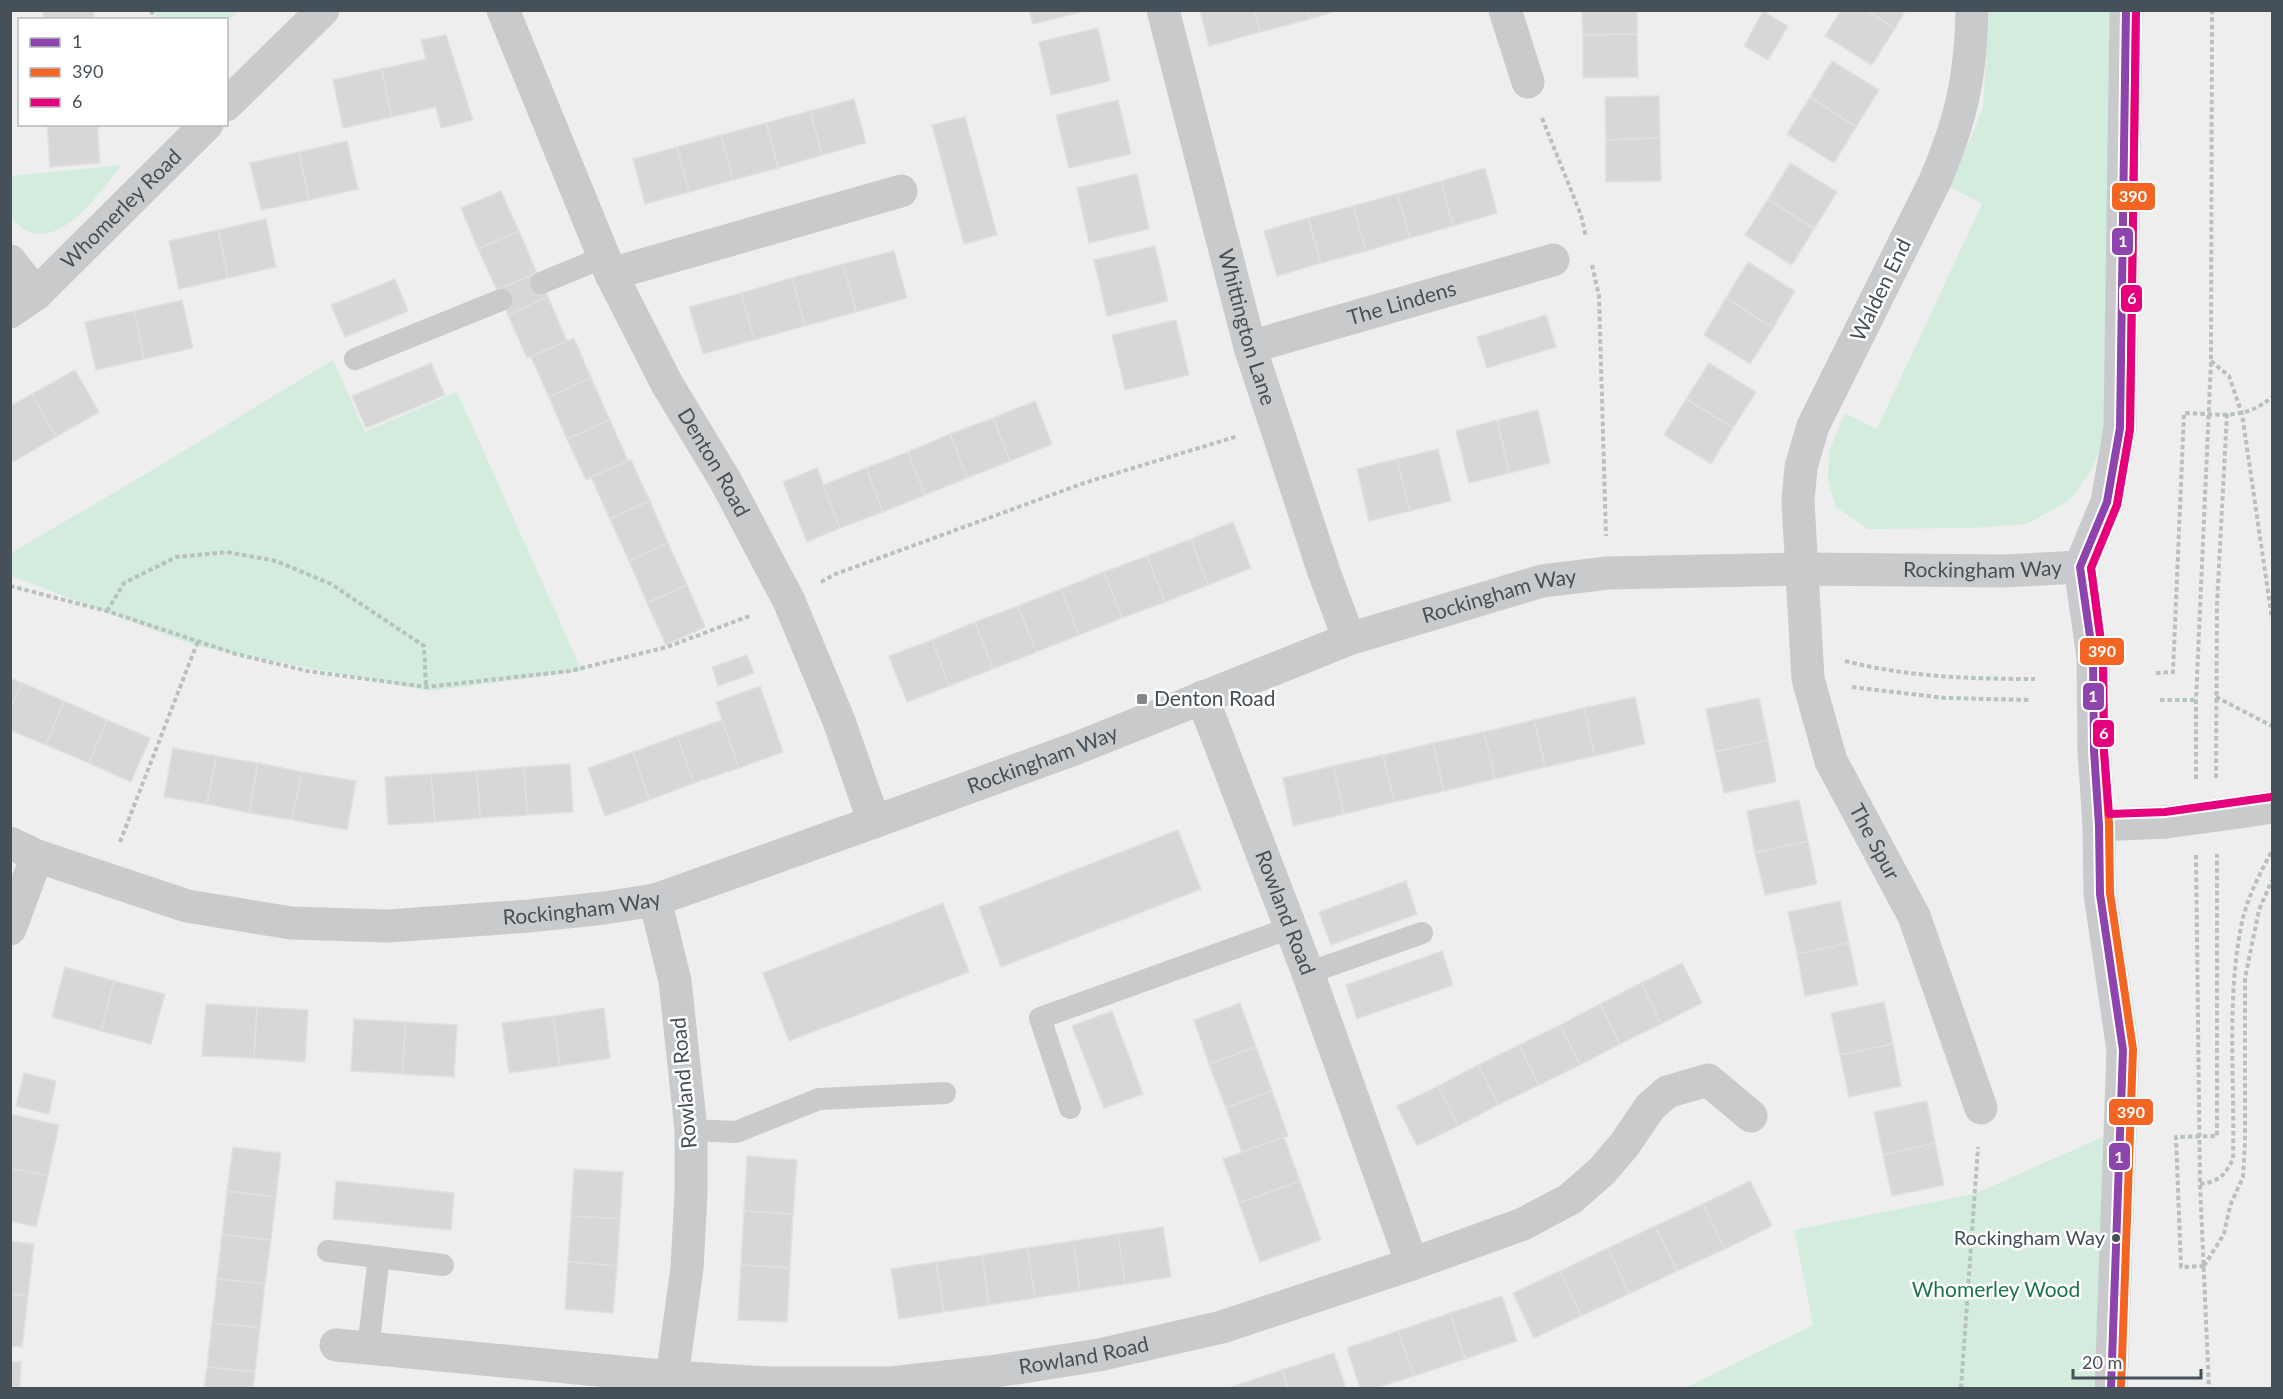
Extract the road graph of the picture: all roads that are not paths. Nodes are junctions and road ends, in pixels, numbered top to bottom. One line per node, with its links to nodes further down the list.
1 (323, 10): 8 (street)
2 (503, 10): 13 (street, Denton Road)
3 (1163, 10): 17 (street, Whittington Lane)
4 (1504, 10): 7 (street)
5 (1971, 10): 20 (street, Walden End)
6 (2126, 10): 19 (street)
7 (1528, 82)
8 (228, 103)
9 (205, 126): 16 (street, Whomerley Road)
10 (901, 191): 13 (street)
11 (1553, 260): 17 (street, The Lindens)
12 (10, 261): 16 (street, Whomerley Road)
13 (608, 265): 14 (lane); 24 (street, Denton Road)
14 (541, 283)
15 (501, 300): 18 (lane)
16 (23, 303)
17 (1250, 347): 21 (street, Whittington Lane)
18 (355, 359)
19 (2080, 567): 20 (street, Rockingham Way); 25 (street)
20 (1802, 569): 21 (street, Rockingham Way); 34 (street, The Spur)
21 (1349, 639): 22 (street, Rockingham Way)
22 (1202, 698): 24 (street, Rockingham Way); 28 (street, Rowland Road)
23 (2272, 807): 25 (street, bridge)
24 (874, 822): 27 (street, Rockingham Way)
25 (2099, 825): 44 (street)
26 (24, 850): 27 (street, Rockingham Way); 29 (street)
27 (655, 900): 36 (street, Rowland Road)
28 (1290, 928): 31 (street, Rowland Road); 33 (lane)
29 (10, 929)
30 (1422, 933): 31 (lane)
31 (1308, 974): 40 (street, Rowland Road)
32 (945, 1093): 36 (lane)
33 (1070, 1108)
34 (1981, 1108)
35 (1751, 1116): 40 (street, Rowland Road)
36 (691, 1130): 43 (street, Rowland Road)
37 (328, 1251): 38 (lane)
38 (379, 1257): 39 (lane); 42 (lane)
39 (443, 1264)
40 (1412, 1264): 43 (street, Rowland Road)
41 (336, 1345): 42 (street, Rowland Road)
42 (368, 1348): 43 (street, Rowland Road)
43 (672, 1377)
44 (2111, 1389)

